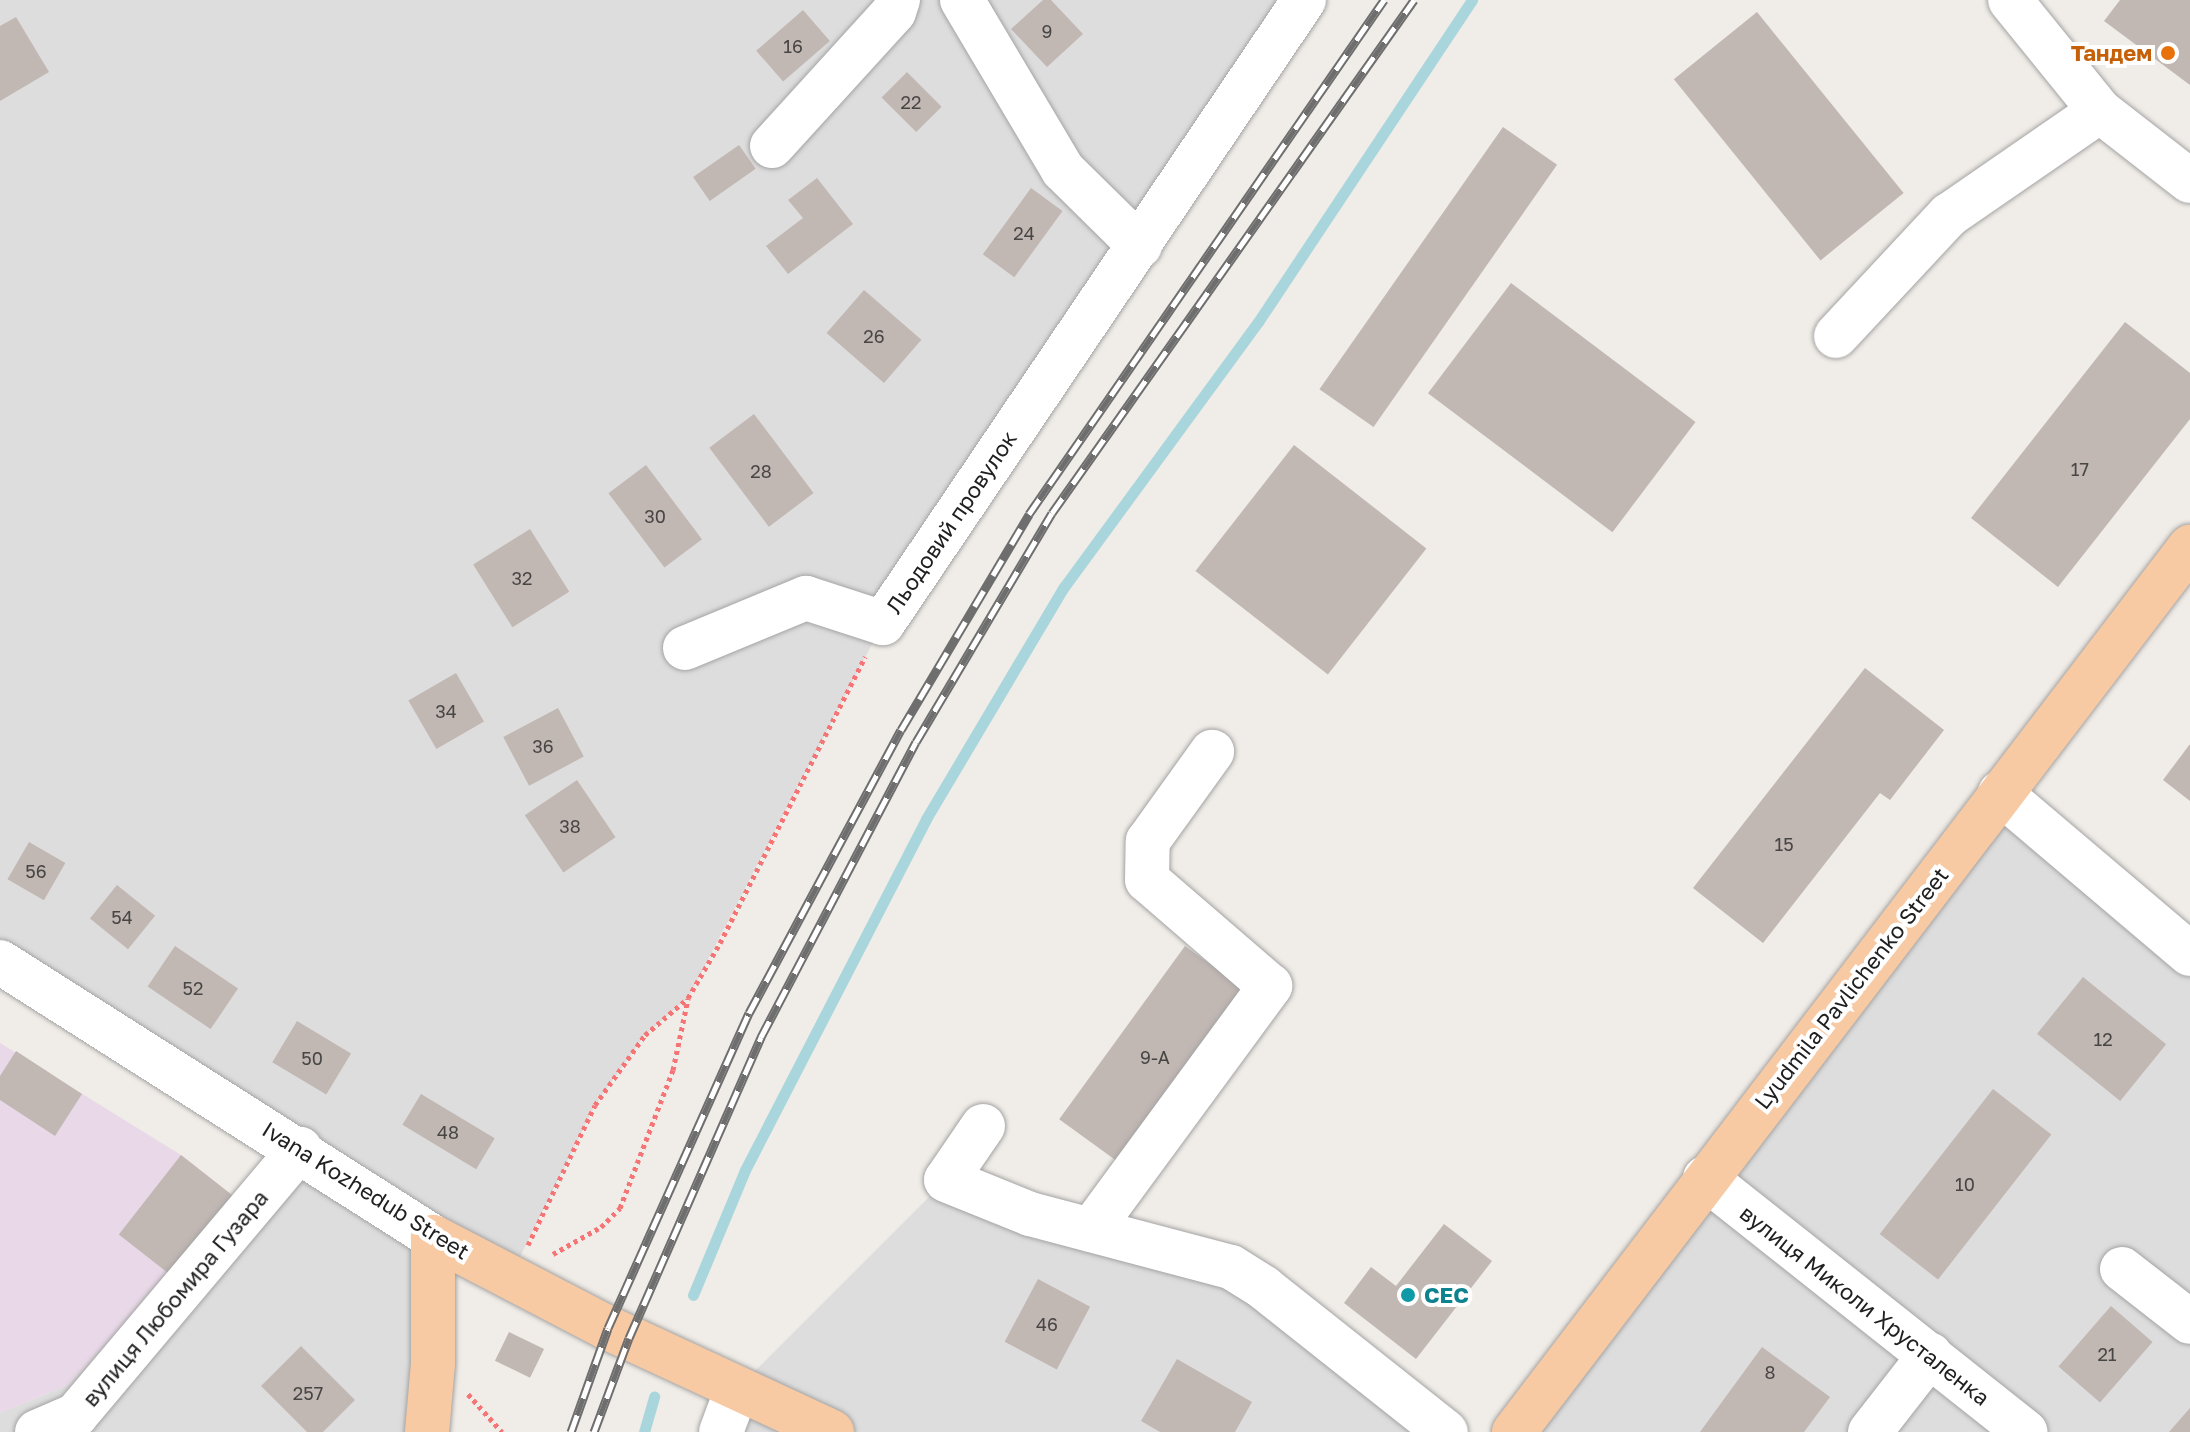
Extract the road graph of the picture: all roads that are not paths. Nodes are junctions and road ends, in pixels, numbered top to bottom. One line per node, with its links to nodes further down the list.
1 (898, 0): 6 (street)
2 (962, 0): 8 (street)
3 (1304, 0): 8 (street, Льодовий провулок)
4 (2010, 0): 5 (street)
5 (2100, 111): 7 (street); 9 (street)
6 (772, 146)
7 (2190, 181)
8 (1140, 246): 11 (street, Льодовий провулок)
9 (1836, 336)
10 (2190, 547): 13 (main road, Lyudmila Pavlichenko Street)
11 (685, 648)
12 (1212, 752): 19 (street)
13 (2000, 793): 14 (street); 18 (main road, Lyudmila Pavlichenko Street)
14 (2190, 954)
15 (0, 962): 17 (street, Ivana Kozhedub Street)
16 (983, 1126): 19 (street)
17 (300, 1149): 20 (street, Ivana Kozhedub Street); 25 (street, вулиця Любомира Гузара)
18 (1705, 1178): 23 (street, вулиця Миколи Хрусталенка); 30 (main road, Lyudmila Pavlichenko Street)
19 (1091, 1230): 29 (street)
20 (433, 1237): 24 (main road, Ivana Kozhedub Street); 26 (main road)
21 (2122, 1269): 22 (street)
22 (2190, 1322)
23 (1930, 1355): 31 (street); 32 (street, вулиця Миколи Хрусталенка)
24 (737, 1389): 27 (street); 28 (main road, Ivana Kozhedub Street)
25 (37, 1432)
26 (427, 1432)
27 (721, 1432)
28 (832, 1432)
29 (1446, 1432)
30 (1514, 1432)
31 (1870, 1432)
32 (2025, 1432)

